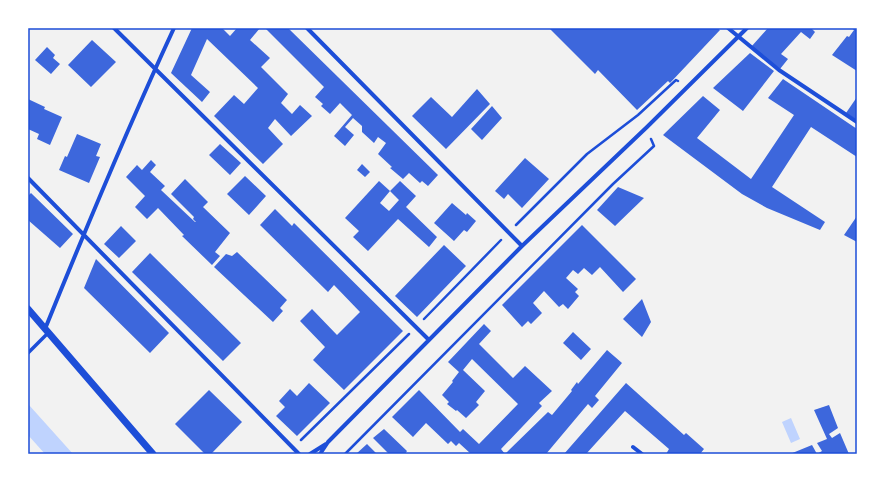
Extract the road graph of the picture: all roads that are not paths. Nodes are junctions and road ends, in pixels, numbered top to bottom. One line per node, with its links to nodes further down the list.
1 (114, 28): 7 (street)
2 (174, 28): 7 (street)
3 (307, 28): 11 (street)
4 (728, 28): 6 (street)
5 (747, 28): 6 (street)
6 (738, 37): 8 (street); 11 (street)
7 (155, 69): 10 (street); 14 (street)
8 (857, 122)
9 (28, 178): 10 (street)
10 (84, 235): 13 (street); 19 (street)
11 (522, 246): 14 (street)
12 (28, 309): 13 (street)
13 (47, 331): 15 (street); 18 (street)
14 (429, 340): 16 (street)
15 (28, 353)
16 (328, 442): 20 (street); 21 (street)
17 (634, 447): 22 (street)
18 (153, 454)
19 (299, 454)
20 (310, 454)
21 (320, 454)
22 (642, 454)

